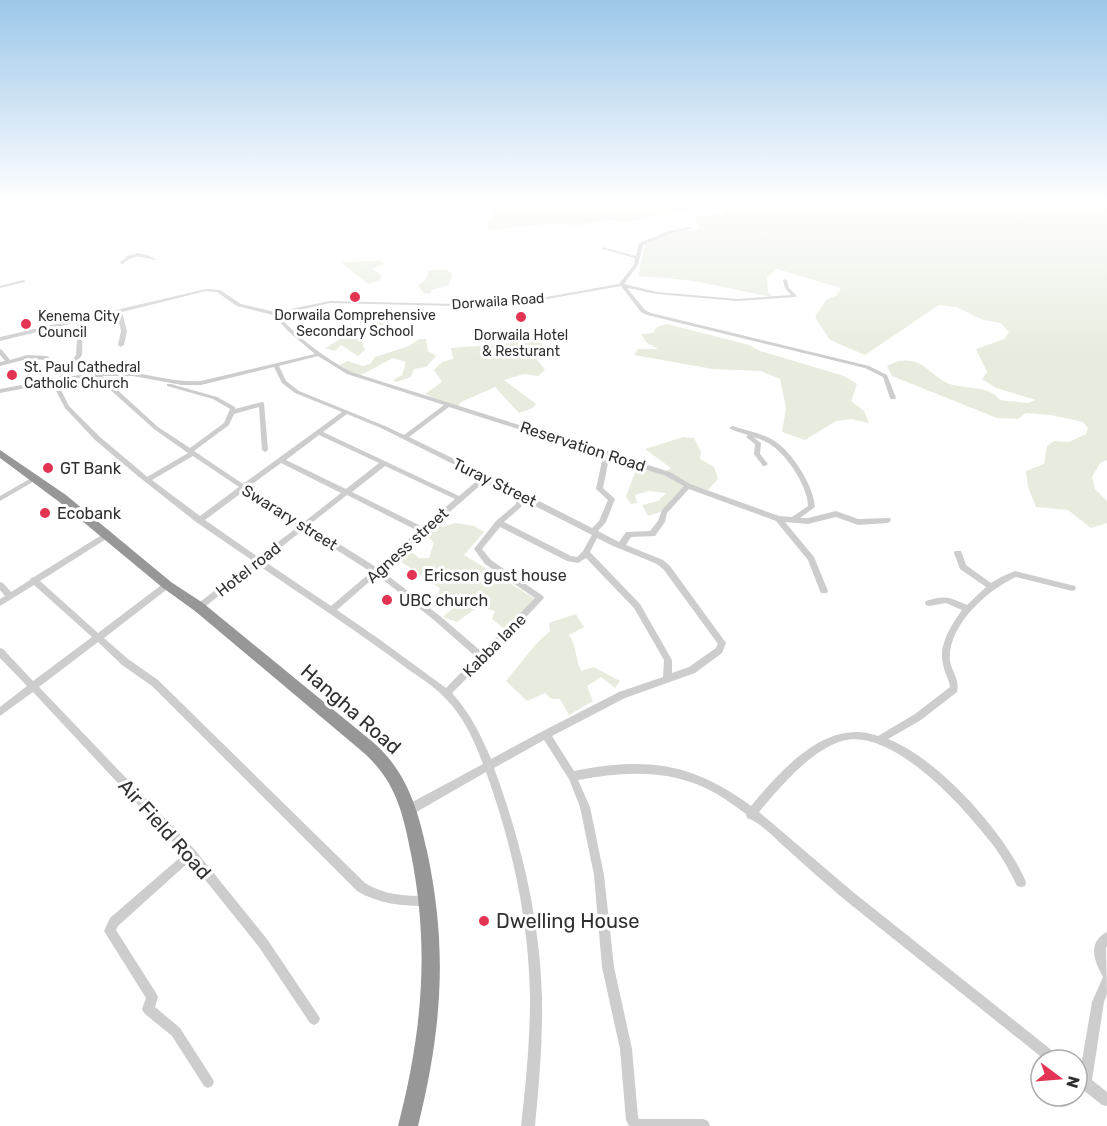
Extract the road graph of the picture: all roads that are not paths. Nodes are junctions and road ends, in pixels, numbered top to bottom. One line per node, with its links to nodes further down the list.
1 (134, 255): 6 (street)
2 (140, 255): 5 (street)
3 (627, 255): 4 (street)
4 (636, 257): 9 (street)
5 (154, 259)
6 (121, 263)
7 (785, 280): 9 (street)
8 (23, 281): 10 (street)
9 (622, 285): 12 (street, Dorwaila Road); 28 (street)
10 (0, 287)
11 (119, 310): 12 (street); 13 (street); 15 (street)
12 (275, 314): 17 (street)
13 (81, 319): 14 (street); 25 (street)
14 (1, 336)
15 (121, 345)
16 (0, 351): 20 (street)
17 (321, 354): 19 (street); 22 (street)
18 (47, 358): 20 (street)
19 (305, 359): 22 (street); 23 (street)
20 (9, 362): 21 (street)
21 (0, 364)
22 (332, 364): 29 (street, Reservation Road)
23 (276, 366): 26 (street); 31 (street, Turay Street)
24 (98, 375): 25 (street); 26 (street); 37 (street, Swarary street)
25 (57, 382): 27 (street); 45 (street)
26 (179, 385): 30 (street)
27 (0, 391)
28 (893, 398)
29 (449, 404): 35 (street); 39 (street, Reservation Road)
30 (233, 412): 36 (street); 37 (street)
31 (346, 412): 33 (street); 35 (street, Turay Street)
32 (732, 428): 34 (street)
33 (319, 432): 40 (street); 41 (street)
34 (746, 434): 42 (street); 52 (street)
35 (405, 437): 44 (street, Turay Street)
36 (265, 450)
37 (191, 452): 45 (street); 47 (street, Swarary street)
38 (0, 453): 43 (highway, Hangha Road)
39 (607, 453): 46 (street, Reservation Road); 59 (street)
40 (281, 460): 47 (street); 48 (street)
41 (383, 464): 48 (street, Hotel road); 51 (street)
42 (765, 464)
43 (35, 479): 50 (street); 60 (highway, Hangha Road)
44 (483, 479): 49 (street, Turay Street); 51 (street, Agness street)
45 (147, 480): 54 (street)
46 (688, 486): 53 (street, Reservation Road); 61 (street)
47 (243, 487): 54 (street); 57 (street, Swarary street)
48 (348, 493): 57 (street, Hotel road); 58 (street)
49 (520, 495): 56 (street); 59 (street, Turay Street)
50 (0, 499)
51 (459, 499): 58 (street, Agness street)
52 (795, 518): 53 (street); 55 (street)
53 (778, 519): 71 (street)
54 (199, 520): 64 (street)
55 (887, 520)
56 (499, 523): 62 (street); 80 (street, Kabba lane)
57 (305, 526): 64 (street, Hotel road); 65 (street, Swarary street)
58 (423, 530): 65 (street, Agness street)
59 (594, 532): 61 (street, Turay Street); 62 (street)
60 (108, 534): 66 (street); 68 (highway, Hangha Road)
61 (621, 546): 81 (street, Turay Street)
62 (586, 553): 81 (street)
63 (958, 553): 69 (street)
64 (258, 560): 75 (street, Hotel road); 77 (street)
65 (378, 572): 77 (street, Agness street); 80 (street, Swarary street)
66 (34, 580): 72 (street); 78 (street)
67 (0, 585): 72 (street)
68 (167, 585): 75 (highway, Hangha Road); 78 (street)
69 (991, 586): 70 (street); 76 (street)
70 (1072, 588)
71 (824, 591)
72 (10, 596): 73 (street)
73 (0, 603)
74 (929, 603): 76 (street)
75 (199, 607): 89 (highway, Hangha Road)
76 (968, 609): 86 (street)
77 (331, 611): 83 (street)
78 (99, 638): 82 (street); 93 (street)
79 (0, 652): 82 (street, Air Field Road)
80 (483, 658): 83 (street, Kabba lane)
81 (667, 678): 85 (street)
82 (34, 687): 84 (street); 91 (street, Air Field Road)
83 (447, 693): 87 (street)
84 (0, 712)
85 (546, 734): 87 (street); 88 (street)
86 (882, 738): 90 (street); 92 (street)
87 (489, 768): 89 (street); 104 (street)
88 (572, 776): 90 (street); 105 (street)
89 (409, 810): 93 (highway, Hangha Road)
90 (751, 814): 98 (street)
91 (191, 854): 97 (street, Air Field Road); 100 (street)
92 (1021, 882)
93 (429, 901): 103 (highway, Hangha Road)
94 (1107, 938): 95 (street)
95 (1107, 973)
96 (1107, 980): 99 (street)
97 (314, 1019)
98 (1040, 1048)
99 (1088, 1048)
100 (208, 1082)
101 (1089, 1086): 102 (street)
102 (1107, 1100)
103 (408, 1126)
104 (528, 1126)
105 (702, 1126)

